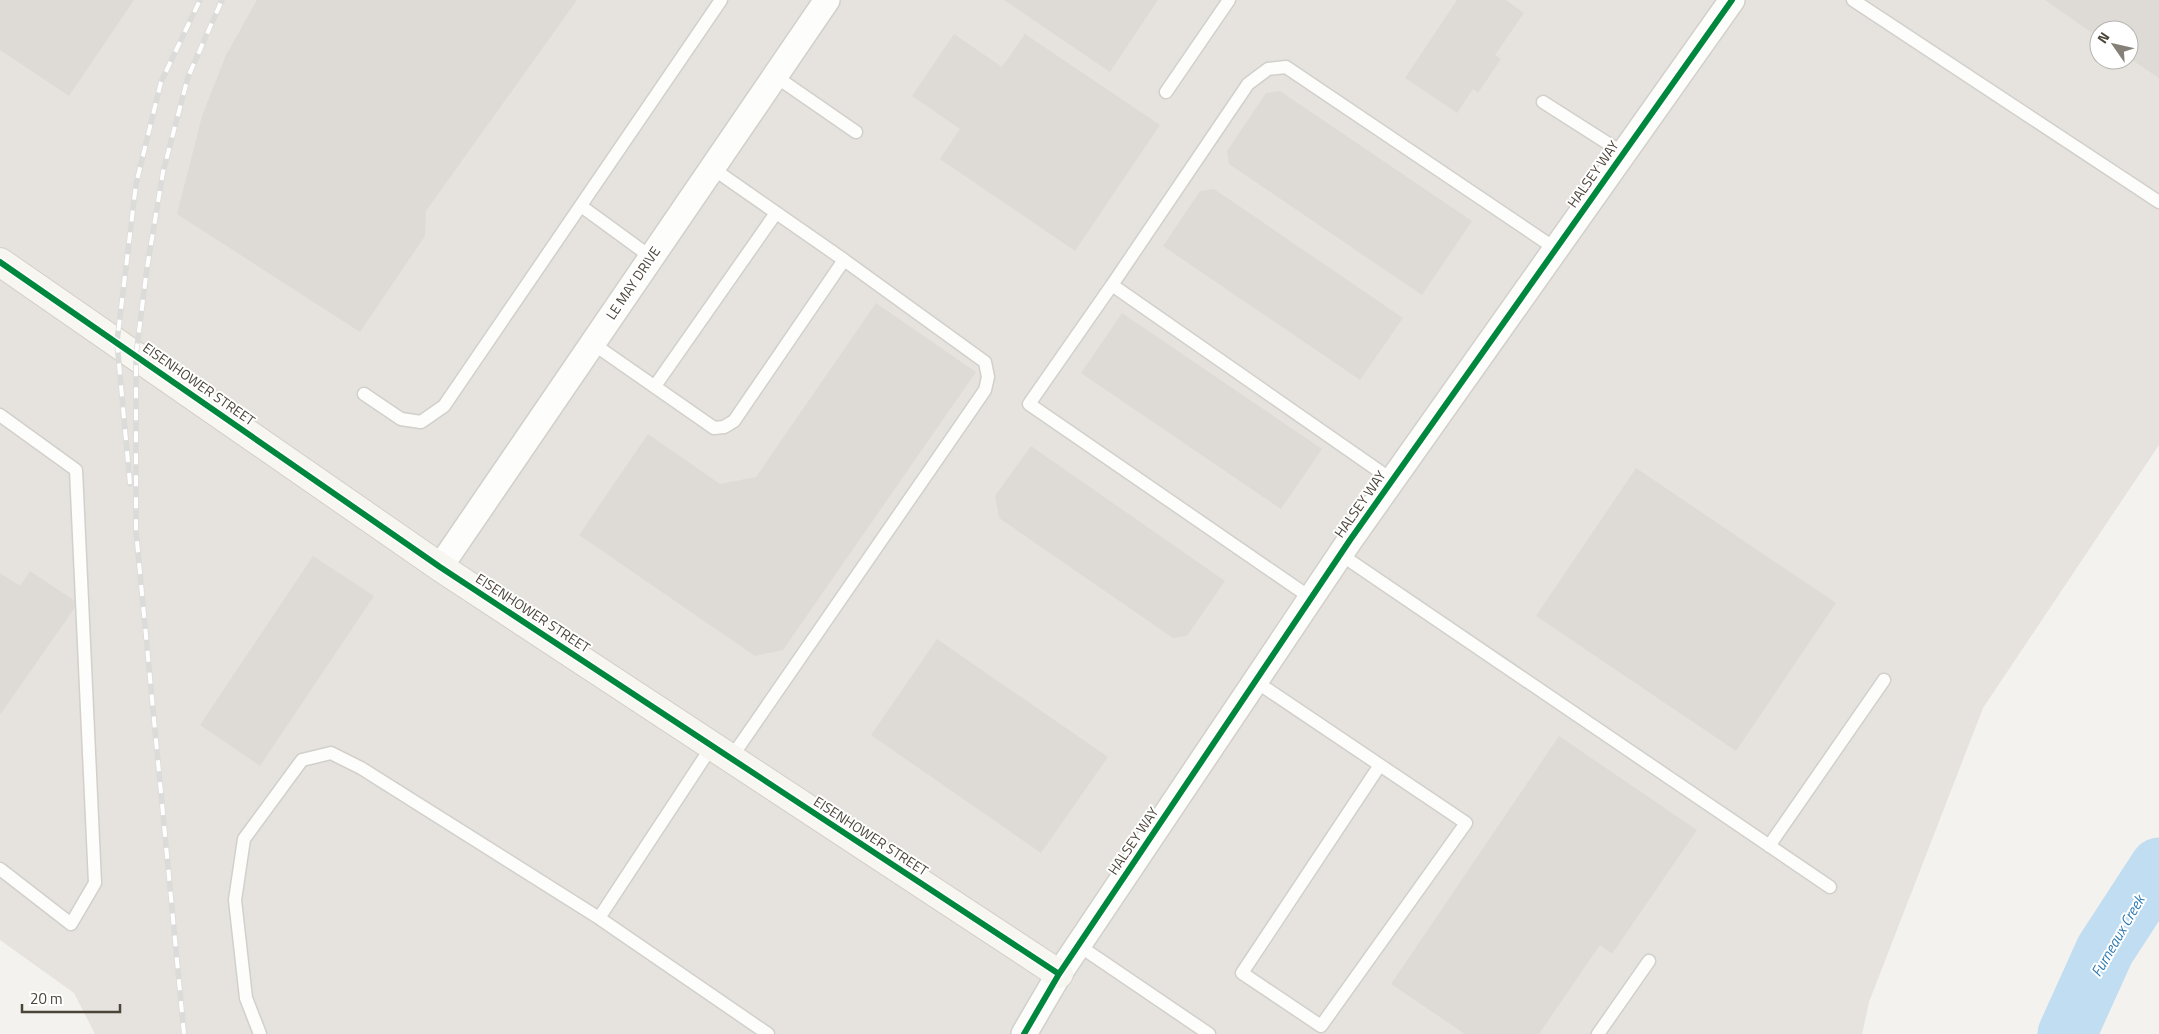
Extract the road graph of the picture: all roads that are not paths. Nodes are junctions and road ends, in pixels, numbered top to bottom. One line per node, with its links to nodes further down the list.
1 (721, 0): 13 (lane)
2 (1229, 0): 7 (lane)
3 (1732, 0): 10 (street, HALSEY WAY)
4 (1853, 0): 12 (lane)
5 (822, 2): 6 (street, LE MAY DRIVE)
6 (775, 76): 9 (lane); 11 (street, LE MAY DRIVE)
7 (1166, 92)
8 (1543, 102): 10 (lane)
9 (856, 132)
10 (1623, 154): 15 (street, HALSEY WAY)
11 (712, 168): 14 (lane); 16 (street, LE MAY DRIVE)
12 (2159, 202)
13 (580, 206): 16 (lane); 22 (lane)
14 (776, 213): 17 (lane); 21 (lane)
15 (1556, 249): 19 (lane); 24 (street, HALSEY WAY)
16 (651, 257): 20 (street, LE MAY DRIVE)
17 (844, 260): 21 (lane); 30 (lane)
18 (0, 262): 26 (street, EISENHOWER STREET)
19 (1112, 285): 24 (lane); 27 (lane)
20 (592, 343): 21 (lane); 26 (street, LE MAY DRIVE)
21 (655, 386)
22 (364, 394)
23 (0, 415): 33 (lane)
24 (1392, 480): 25 (street, HALSEY WAY)
25 (1340, 554): 27 (street, HALSEY WAY); 32 (lane)
26 (440, 567): 30 (street, EISENHOWER STREET)
27 (1311, 598): 29 (street, HALSEY WAY)
28 (1884, 680): 32 (lane)
29 (1255, 681): 31 (lane); 36 (street, HALSEY WAY)
30 (721, 752): 35 (lane); 38 (street, EISENHOWER STREET)
31 (1380, 765): 31 (lane)
32 (1769, 846): 34 (lane)
33 (0, 868)
34 (1830, 887)
35 (599, 918): 39 (lane); 40 (lane)
36 (1078, 946): 38 (street, HALSEY WAY); 42 (lane)
37 (1649, 961): 43 (lane)
38 (1059, 974): 41 (street, HALSEY WAY)
39 (260, 1034)
40 (768, 1034)
41 (1024, 1034)
42 (1209, 1034)
43 (1598, 1034)

